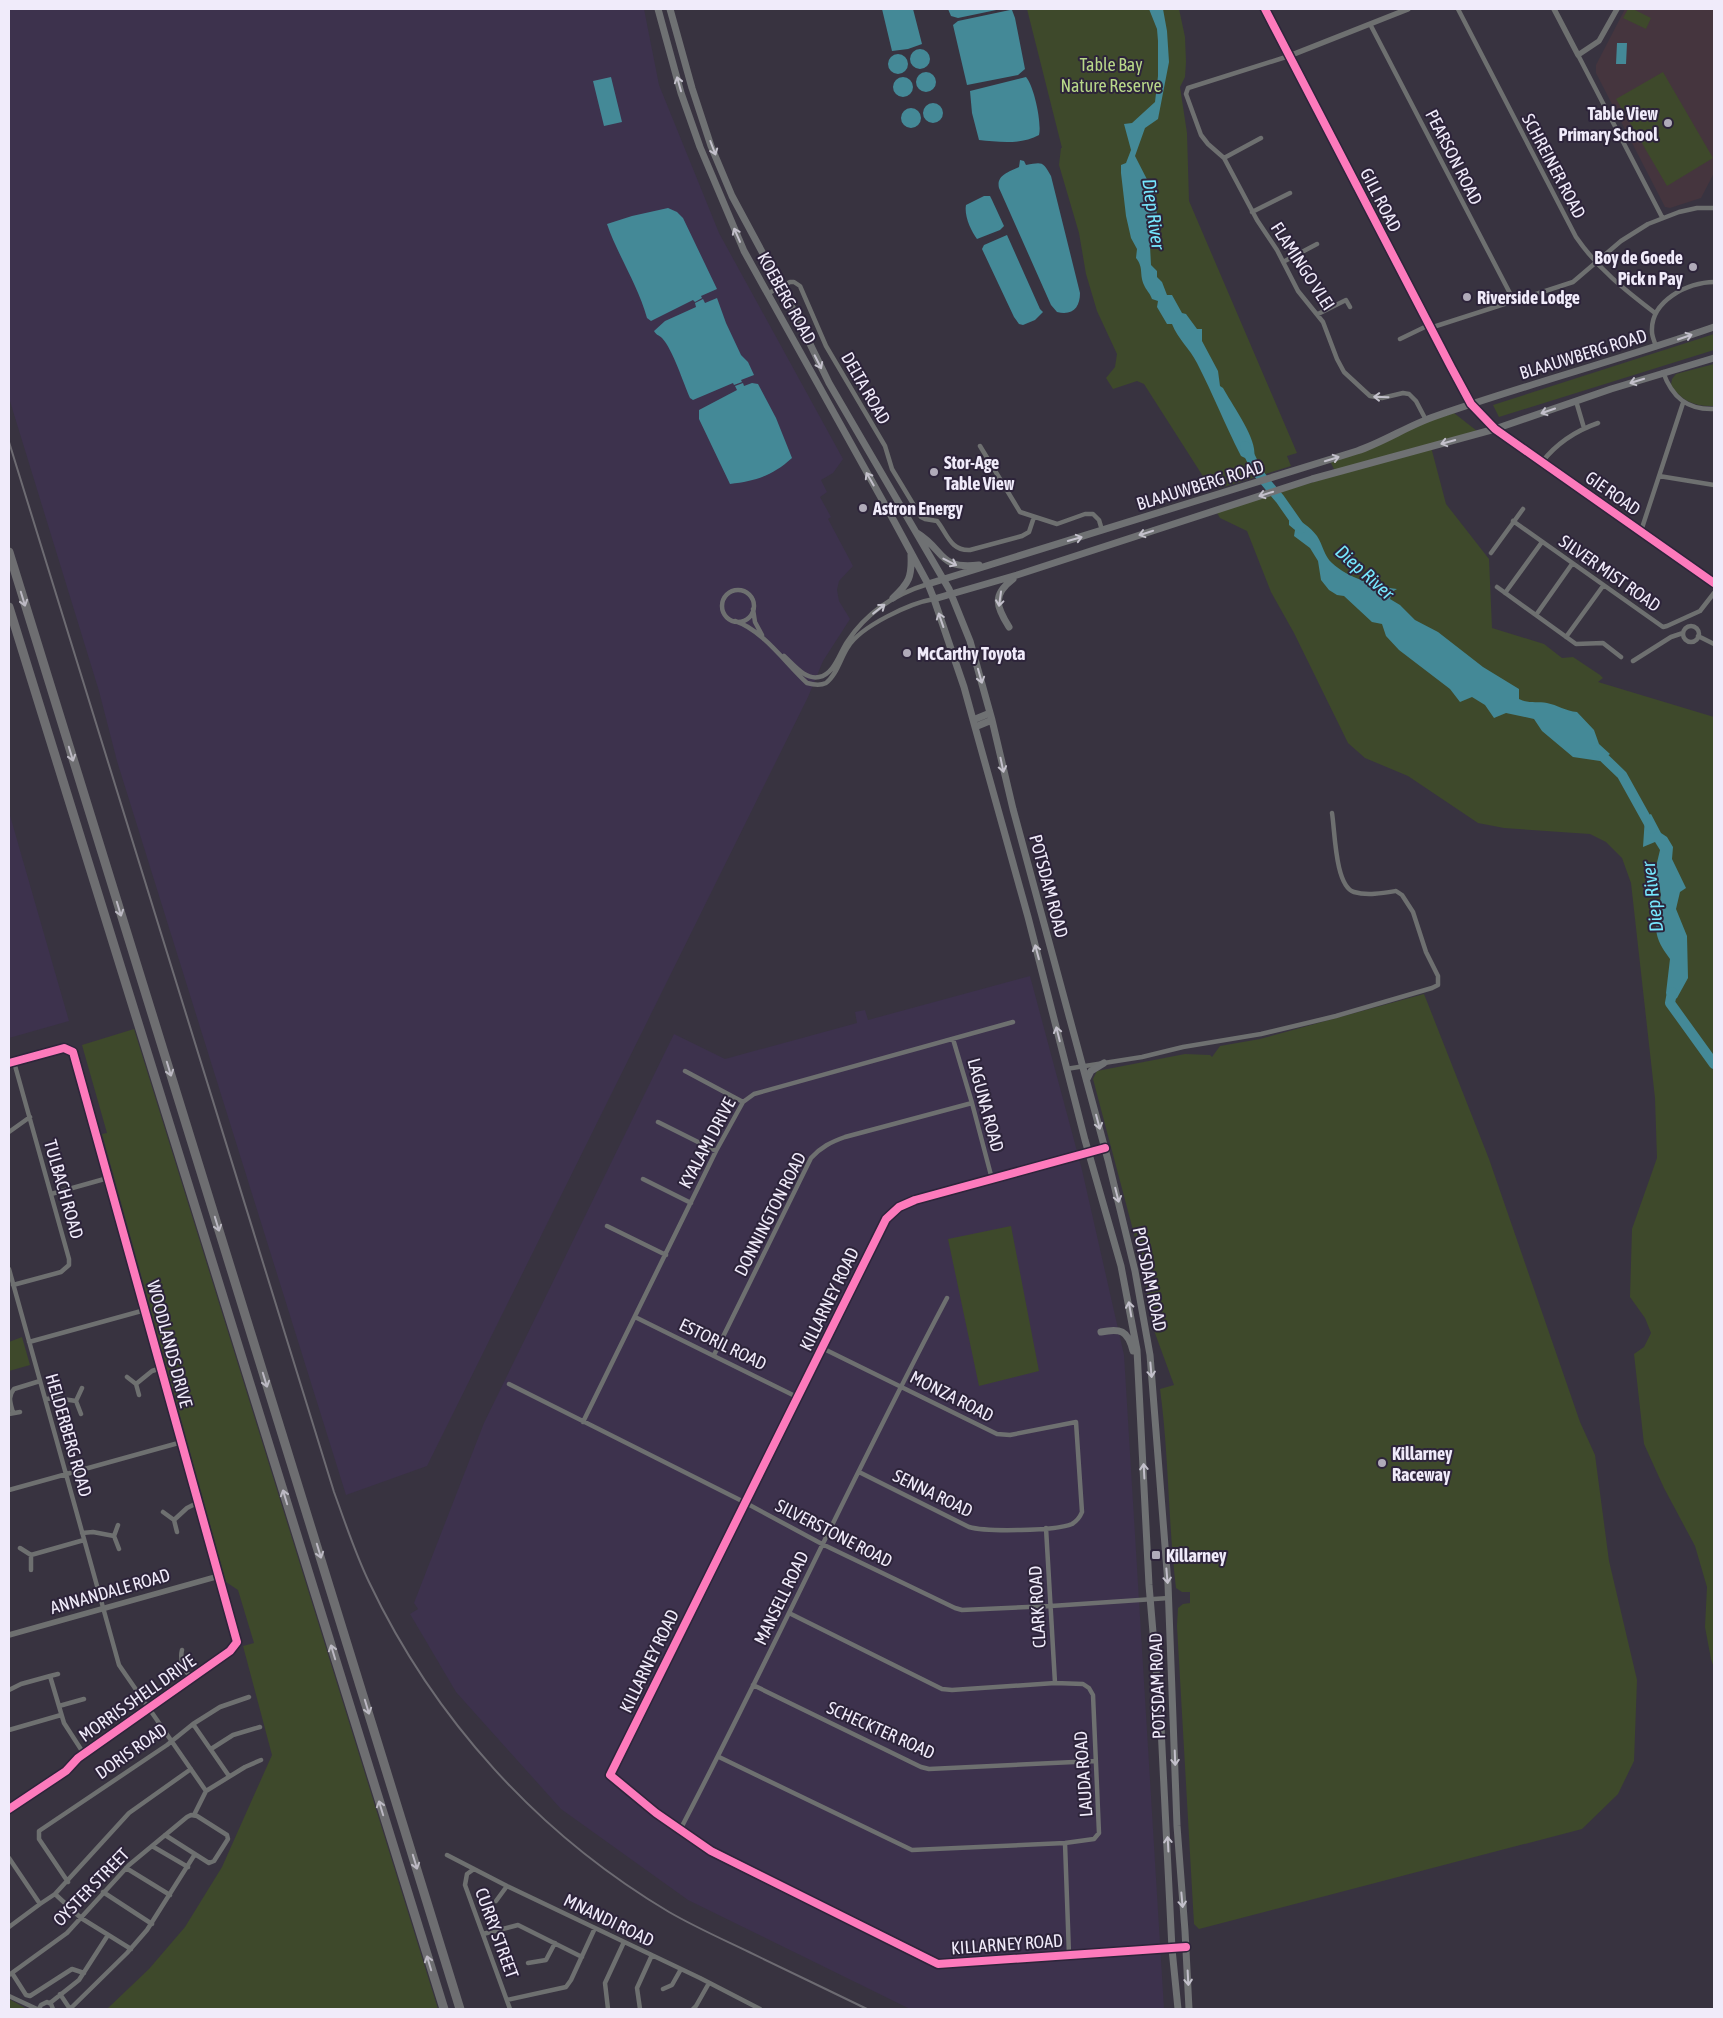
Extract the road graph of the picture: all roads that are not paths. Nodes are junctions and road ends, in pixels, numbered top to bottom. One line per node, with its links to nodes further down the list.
1 (658, 9): 22 (main road, KOEBERG ROAD, one-way to 1)
2 (670, 9): 21 (main road, KOEBERG ROAD, one-way to 21)
3 (1265, 9): 10 (street, GILL ROAD)
4 (1408, 9): 8 (street)
5 (1458, 9): 19 (street, SCHREINER ROAD)
6 (1554, 9): 9 (street)
7 (1617, 9): 9 (street)
8 (1370, 24): 10 (street); 23 (street, PEARSON ROAD)
9 (1578, 55): 16 (street)
10 (1290, 56): 12 (street, FLAMINGO VLEI); 27 (street, GILL ROAD)
11 (1261, 138): 12 (street)
12 (1224, 158): 15 (street, FLAMINGO VLEI)
13 (1290, 193): 15 (street)
14 (1714, 208): 16 (street)
15 (1252, 212): 18 (street, FLAMINGO VLEI)
16 (1662, 217): 19 (street)
17 (1317, 244): 18 (street)
18 (1283, 262): 26 (street, FLAMINGO VLEI)
19 (1596, 264): 23 (street); 25 (street, SCHREINER ROAD)
20 (1714, 282): 25 (street)
21 (780, 287): 22 (street); 46 (street, DELTA ROAD); 50 (main road, KOEBERG ROAD, one-way to 50)
22 (767, 294): 53 (main road, KOEBERG ROAD, one-way to 22)
23 (1514, 302): 27 (street)
24 (1350, 307): 26 (street)
25 (1655, 313): 30 (street)
26 (1318, 314): 37 (street, FLAMINGO VLEI, one-way to 26)
27 (1430, 327): 29 (street); 35 (street, GILL ROAD)
28 (1714, 327): 30 (main road, BLAAUWBERG ROAD, one-way to 28)
29 (1400, 339)
30 (1656, 347): 35 (main road, BLAAUWBERG ROAD)
31 (1714, 358): 32 (main road, BLAAUWBERG ROAD)
32 (1663, 372): 33 (main road, BLAAUWBERG ROAD, one-way to 33); 34 (street)
33 (1576, 401): 39 (street); 40 (main road, BLAAUWBERG ROAD, one-way to 40)
34 (1683, 403): 36 (street); 43 (street)
35 (1471, 404): 37 (main road, BLAAUWBERG ROAD); 40 (street, GILL ROAD)
36 (1714, 409)
37 (1426, 420): 48 (main road, BLAAUWBERG ROAD, one-way to 37)
38 (1598, 424): 39 (street)
39 (1584, 428): 42 (street)
40 (1495, 429): 42 (street, GIE ROAD); 57 (main road, BLAAUWBERG ROAD, one-way to 57)
41 (980, 446): 46 (street)
42 (1542, 462): 49 (street, GIE ROAD)
43 (1659, 476): 44 (street); 49 (street)
44 (1714, 485)
45 (1522, 509): 47 (street)
46 (1034, 517): 48 (street)
47 (1513, 521): 51 (street, SILVER MIST ROAD); 54 (street)
48 (1102, 531): 55 (main road, BLAAUWBERG ROAD, one-way to 48)
49 (1641, 531): 59 (street, GIE ROAD)
50 (914, 532): 55 (main road, one-way to 55); 58 (main road, KOEBERG ROAD)
51 (1542, 542): 56 (street, SILVER MIST ROAD); 63 (street)
52 (9, 552): 231 (highway, one-way to 231)
53 (911, 552): 60 (main road, KOEBERG ROAD); 66 (main road)
54 (1491, 553)
55 (997, 562): 58 (main road, BLAAUWBERG ROAD)
56 (1572, 564): 61 (street, SILVER MIST ROAD); 70 (street)
57 (1017, 576): 65 (main road, BLAAUWBERG ROAD); 72 (main road, one-way to 72)
58 (943, 579): 60 (main road, BLAAUWBERG ROAD); 65 (main road, POTSDAM ROAD)
59 (1714, 583)
60 (928, 584): 66 (street, BLAAUWBERG ROAD); 67 (main road, POTSDAM ROAD)
61 (1604, 586): 64 (street, SILVER MIST ROAD); 74 (street)
62 (1497, 587): 63 (street)
63 (1505, 593): 70 (street)
64 (1714, 593)
65 (952, 595): 67 (main road, BLAAUWBERG ROAD); 81 (main road, POTSDAM ROAD, one-way to 81)
66 (893, 598): 79 (street, BLAAUWBERG ROAD, one-way to 66)
67 (934, 599): 80 (street, BLAAUWBERG ROAD); 82 (main road, POTSDAM ROAD, one-way to 67)
68 (9, 607): 230 (highway, one-way to 68)
69 (753, 609): 71 (street); 71 (street); 79 (street)
70 (1536, 615): 74 (street)
71 (735, 622): 80 (street)
72 (1008, 627)
73 (1683, 633): 75 (street); 75 (street); 78 (street)
74 (1566, 636): 77 (street)
75 (1698, 636): 76 (street)
76 (1714, 644)
77 (1621, 657)
78 (1633, 661)
79 (820, 677): 80 (street)
80 (822, 684)
81 (991, 717): 82 (main road); 88 (main road, POTSDAM ROAD, one-way to 88)
82 (974, 724): 89 (main road, POTSDAM ROAD, one-way to 82)
83 (1332, 814): 87 (street)
84 (1013, 1022): 85 (street, KYALAMI DRIVE)
85 (953, 1039): 92 (street, KYALAMI DRIVE); 93 (street, LAGUNA ROAD)
86 (12, 1062): 94 (street, TULBACH ROAD); 100 (street, WOODLANDS DRIVE)
87 (1104, 1063): 88 (street); 91 (main road)
88 (1083, 1066): 89 (street); 91 (main road, POTSDAM ROAD)
89 (1066, 1069): 99 (main road, POTSDAM ROAD)
90 (685, 1072): 92 (street)
91 (1087, 1079): 97 (main road, POTSDAM ROAD, one-way to 97)
92 (743, 1102): 98 (street, KYALAMI DRIVE)
93 (972, 1103): 101 (street, LAGUNA ROAD); 115 (street, DONNINGTON ROAD)
94 (30, 1117): 96 (street); 103 (street, TULBACH ROAD)
95 (658, 1122): 98 (street)
96 (9, 1132)
97 (1105, 1148): 99 (street, KILLARNEY ROAD); 153 (main road, POTSDAM ROAD, one-way to 153)
98 (716, 1151): 104 (street, KYALAMI DRIVE)
99 (1088, 1153): 101 (street, KILLARNEY ROAD); 117 (main road, POTSDAM ROAD, one-way to 99)
100 (108, 1178): 103 (street); 110 (street, WOODLANDS DRIVE)
101 (992, 1179): 114 (street, KILLARNEY ROAD)
102 (643, 1180): 104 (street)
103 (51, 1194): 108 (street, TULBACH ROAD)
104 (691, 1203): 106 (street, KYALAMI DRIVE)
105 (608, 1226): 106 (street)
106 (666, 1255): 111 (street, KYALAMI DRIVE)
107 (9, 1269): 108 (street, HELDERBERG ROAD)
108 (13, 1285): 113 (street, HELDERBERG ROAD)
109 (947, 1298): 122 (street, MANSELL ROAD)
110 (145, 1310): 113 (street); 116 (street, WOODLANDS DRIVE)
111 (636, 1317): 115 (street, ESTORIL ROAD); 131 (street, KYALAMI DRIVE)
112 (1101, 1332): 117 (main road)
113 (29, 1342): 119 (street, HELDERBERG ROAD)
114 (822, 1348): 122 (street, MONZA ROAD); 125 (street, KILLARNEY ROAD)
115 (714, 1355): 125 (street, ESTORIL ROAD)
116 (161, 1368): 120 (street); 133 (street, WOODLANDS DRIVE)
117 (1138, 1370): 154 (main road, POTSDAM ROAD, one-way to 117)
118 (126, 1377): 120 (street)
119 (40, 1381): 126 (street, HELDERBERG ROAD); 129 (street)
120 (136, 1384): 124 (street)
121 (509, 1384): 131 (street, SILVERSTONE ROAD)
122 (902, 1386): 132 (street, MONZA ROAD); 134 (street, MANSELL ROAD)
123 (82, 1388): 127 (street)
124 (139, 1395)
125 (797, 1397): 138 (street, KILLARNEY ROAD)
126 (46, 1400): 127 (street); 135 (street, HELDERBERG ROAD)
127 (76, 1401): 130 (street)
128 (20, 1412): 129 (street)
129 (11, 1414)
130 (81, 1414)
131 (583, 1422): 138 (street, SILVERSTONE ROAD)
132 (1076, 1422): 142 (street, SENNA ROAD)
133 (182, 1442): 135 (street); 137 (street, WOODLANDS DRIVE)
134 (858, 1472): 142 (street, SENNA ROAD); 147 (street, MANSELL ROAD)
135 (66, 1474): 136 (street); 144 (street, HELDERBERG ROAD)
136 (9, 1489)
137 (199, 1502): 140 (street); 152 (street, WOODLANDS DRIVE)
138 (744, 1502): 147 (street, SILVERSTONE ROAD); 186 (street, KILLARNEY ROAD)
139 (163, 1512): 140 (street)
140 (174, 1520): 143 (street)
141 (118, 1525): 145 (street)
142 (1046, 1528): 155 (street, CLARK ROAD)
143 (177, 1532)
144 (82, 1534): 145 (street); 146 (street, HELDERBERG ROAD)
145 (114, 1536): 149 (street)
146 (84, 1540): 150 (street); 156 (street, HELDERBERG ROAD)
147 (822, 1544): 155 (street, SILVERSTONE ROAD); 157 (street, MANSELL ROAD)
148 (20, 1548): 150 (street)
149 (119, 1549)
150 (31, 1555): 151 (street)
151 (31, 1570)
152 (219, 1576): 156 (street, ANNANDALE ROAD); 159 (street, WOODLANDS DRIVE)
153 (1168, 1598): 154 (street, SILVERSTONE ROAD); 211 (main road, POTSDAM ROAD, one-way to 211)
154 (1151, 1599): 155 (street, SILVERSTONE ROAD); 212 (main road, POTSDAM ROAD, one-way to 154)
155 (1051, 1606): 164 (street, CLARK ROAD)
156 (104, 1608): 158 (street, ANNANDALE ROAD); 170 (street)
157 (789, 1614): 164 (street, LAUDA ROAD); 165 (street, MANSELL ROAD)
158 (9, 1635)
159 (235, 1647): 163 (street, MORRIS SHELL DRIVE)
160 (182, 1650): 163 (street)
161 (58, 1674): 162 (street)
162 (50, 1676): 166 (street); 169 (street)
163 (191, 1679): 170 (street, MORRIS SHELL DRIVE)
164 (1055, 1683): 180 (street, LAUDA ROAD)
165 (753, 1685): 178 (street, MANSELL ROAD); 180 (street, SCHECKTER ROAD)
166 (9, 1690)
167 (249, 1697): 172 (street, DORIS ROAD)
168 (84, 1699): 169 (street)
169 (59, 1706): 171 (street)
170 (149, 1708): 175 (street); 177 (street, MORRIS SHELL DRIVE)
171 (61, 1716): 174 (street); 177 (street)
172 (193, 1724): 175 (street, DORIS ROAD); 176 (street)
173 (260, 1727): 176 (street)
174 (9, 1730)
175 (170, 1741): 181 (street); 196 (street, DORIS ROAD)
176 (211, 1749): 182 (street)
177 (84, 1754): 184 (street, MORRIS SHELL DRIVE)
178 (719, 1757): 186 (street, MANSELL ROAD); 188 (street, LAUDA ROAD)
179 (261, 1760): 182 (street)
180 (1095, 1761): 188 (street, LAUDA ROAD)
181 (191, 1769): 183 (street); 196 (street)
182 (230, 1776): 183 (street)
183 (206, 1791): 185 (street, OYSTER STREET)
184 (9, 1809)
185 (192, 1815): 187 (street, OYSTER STREET); 190 (street)
186 (680, 1830): 215 (street, KILLARNEY ROAD)
187 (165, 1835): 189 (street, OYSTER STREET); 190 (street)
188 (1065, 1843): 215 (street)
189 (152, 1846): 193 (street); 194 (street, OYSTER STREET)
190 (195, 1854): 193 (street)
191 (447, 1855): 195 (street, MNANDI ROAD)
192 (9, 1858): 202 (street)
193 (188, 1867): 200 (street)
194 (126, 1868): 198 (street, OYSTER STREET); 200 (street)
195 (474, 1869): 197 (street, MNANDI ROAD); 207 (street, CURRY STREET)
196 (68, 1882): 199 (street)
197 (507, 1886): 201 (street); 206 (street, MNANDI ROAD)
198 (103, 1892): 203 (street, OYSTER STREET); 204 (street)
199 (55, 1894): 202 (street); 203 (street)
200 (170, 1895): 204 (street)
201 (496, 1901)
202 (40, 1904): 205 (street)
203 (81, 1918): 208 (street); 220 (street, OYSTER STREET)
204 (152, 1924): 213 (street)
205 (9, 1926)
206 (596, 1928): 209 (street, MNANDI ROAD); 216 (street)
207 (483, 1934): 210 (street); 225 (street, CURRY STREET)
208 (108, 1935): 213 (street); 219 (street)
209 (624, 1942): 214 (street, MNANDI ROAD); 233 (street)
210 (555, 1943): 216 (street); 217 (street)
211 (1186, 1947): 212 (street, KILLARNEY ROAD); 238 (main road, POTSDAM ROAD, one-way to 238)
212 (1172, 1948): 215 (street, KILLARNEY ROAD); 237 (main road, POTSDAM ROAD)
213 (131, 1949): 229 (street)
214 (652, 1955): 218 (street, MNANDI ROAD); 234 (street)
215 (1069, 1955)
216 (582, 1957): 225 (street)
217 (528, 1963)
218 (681, 1969): 221 (street, MNANDI ROAD); 222 (street)
219 (84, 1973): 220 (street); 223 (street)
220 (10, 1974)
221 (709, 1983): 235 (street); 236 (street, MNANDI ROAD)
222 (663, 1989)
223 (60, 1994): 226 (street); 229 (street)
224 (9, 1996): 227 (street)
225 (507, 2000): 232 (street, CURRY STREET)
226 (50, 2003): 227 (street); 228 (street)
227 (38, 2009)
228 (53, 2009)
229 (70, 2009)
230 (444, 2009)
231 (460, 2009)
232 (510, 2009)
233 (608, 2009)
234 (640, 2009)
235 (693, 2009)
236 (759, 2009)
237 (1178, 2009)
238 (1189, 2009)

